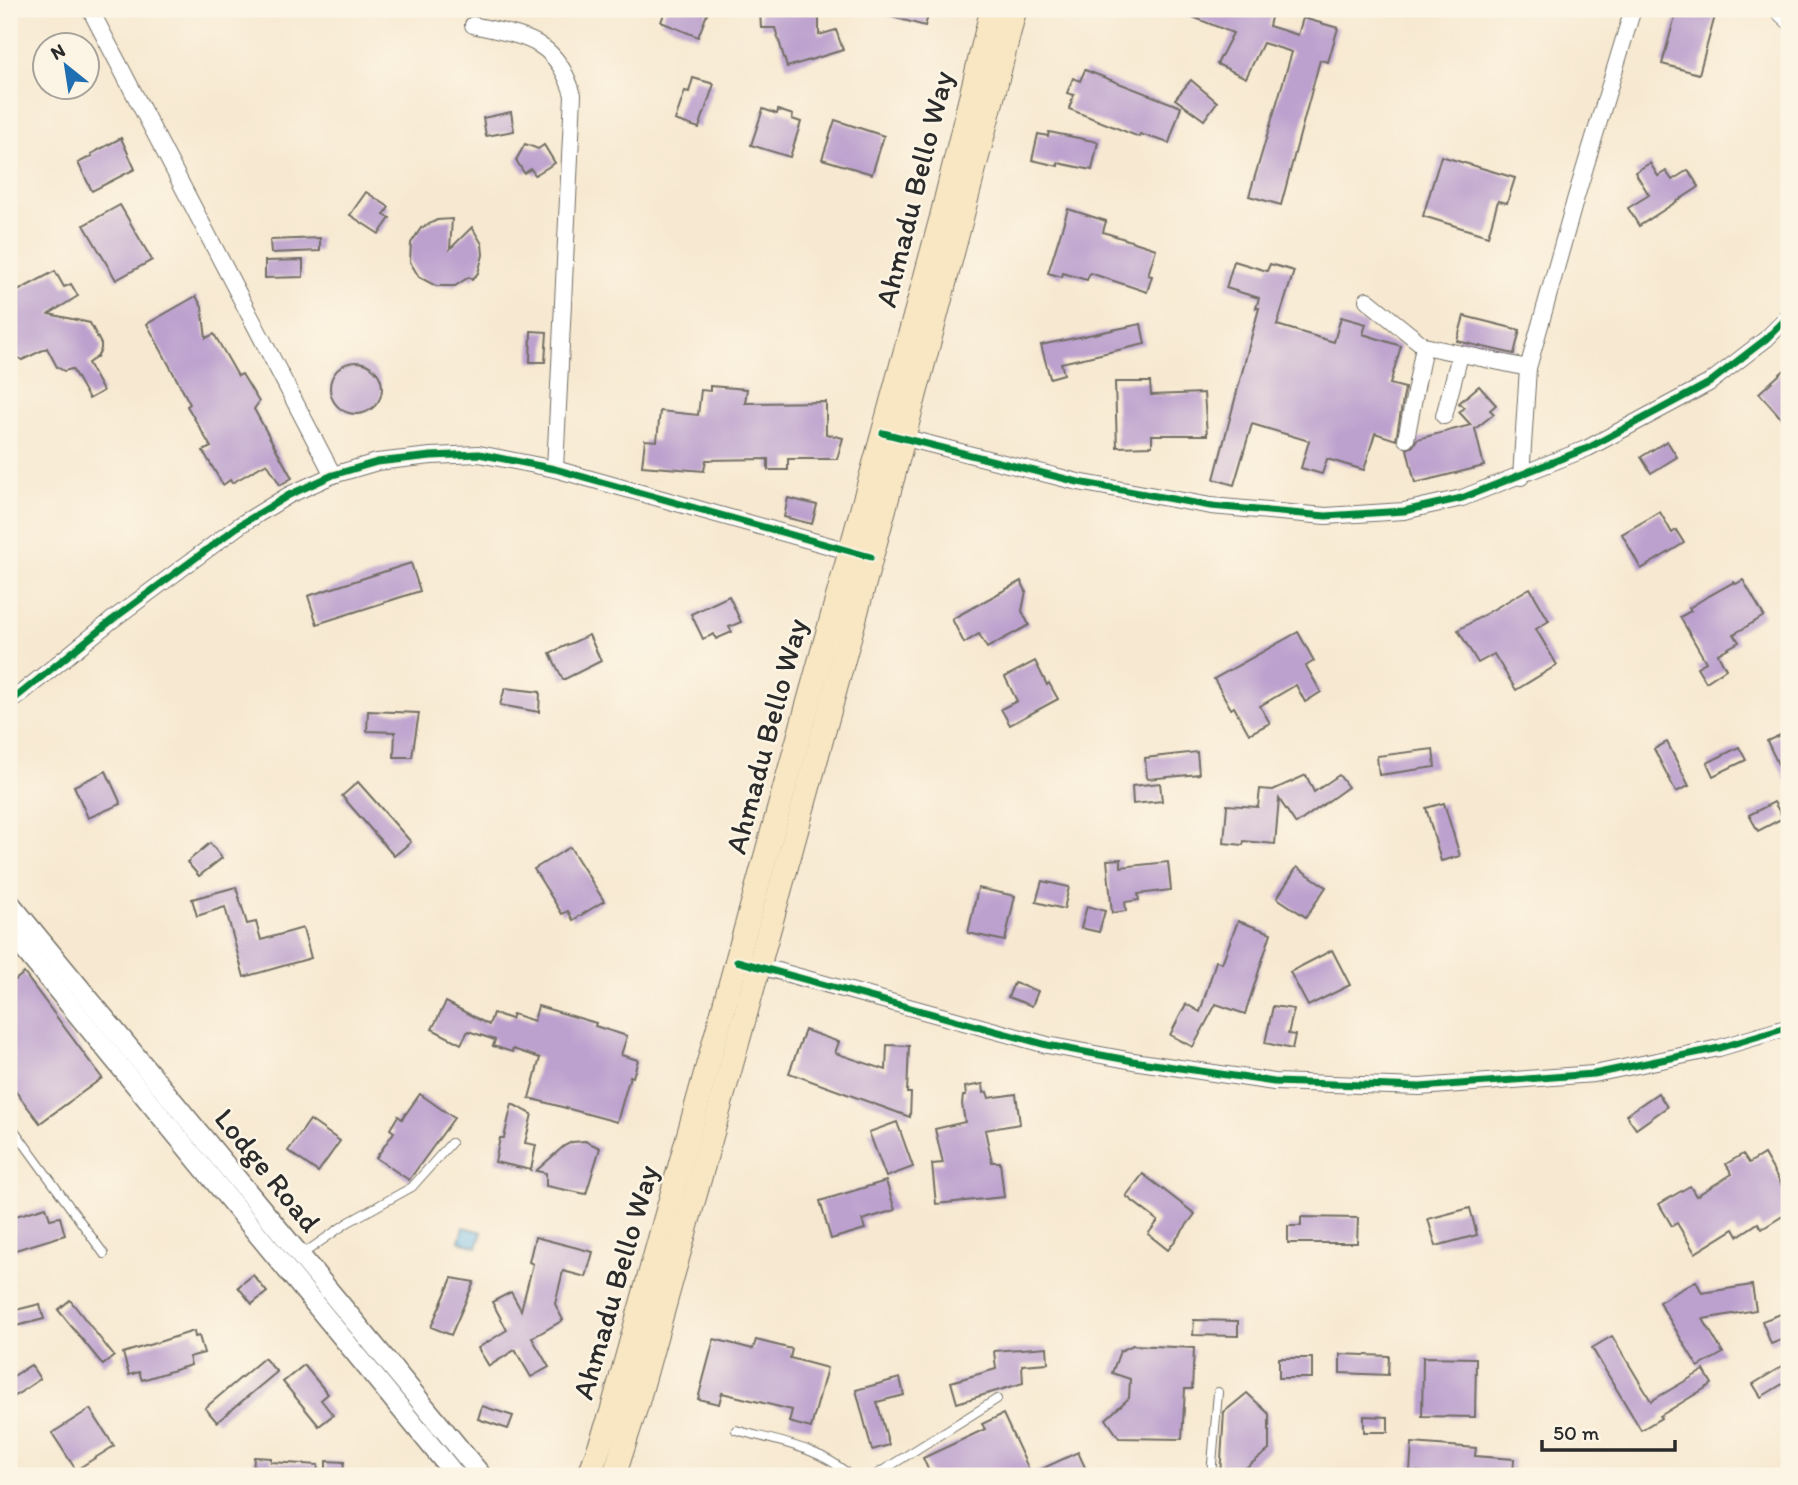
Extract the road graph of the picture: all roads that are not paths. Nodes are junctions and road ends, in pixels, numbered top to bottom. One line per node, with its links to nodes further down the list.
1 (90, 9): 17 (street)
2 (992, 9): 14 (main road, Ahmadu Bello Way)
3 (1015, 9): 14 (main road, Ahmadu Bello Way)
4 (1633, 9): 12 (street)
5 (1776, 9): 6 (street)
6 (1789, 22)
7 (473, 25): 16 (street)
8 (1367, 300): 10 (street)
9 (1789, 316): 18 (street)
10 (1424, 346): 11 (street); 15 (street)
11 (1460, 355): 12 (street); 13 (street)
12 (1528, 368): 18 (street)
13 (1444, 416)
14 (893, 435): 18 (street); 19 (main road, Ahmadu Bello Way)
15 (1406, 439)
16 (555, 468): 17 (street); 19 (street)
17 (333, 475): 20 (street)
18 (1521, 477)
19 (860, 554): 23 (main road, Ahmadu Bello Way)
20 (9, 703)
21 (9, 902): 29 (street, Lodge Road)
22 (9, 931): 33 (street, Lodge Road)
23 (748, 963): 24 (street); 25 (main road, Ahmadu Bello Way)
24 (1789, 1027)
25 (708, 1105): 35 (main road, Ahmadu Bello Way); 36 (main road, Ahmadu Bello Way)
26 (9, 1122): 28 (lane)
27 (451, 1143): 29 (lane)
28 (103, 1254)
29 (300, 1256): 34 (street, Lodge Road)
30 (1218, 1392): 39 (lane)
31 (997, 1399): 38 (lane)
32 (736, 1430): 37 (lane)
33 (456, 1476)
34 (482, 1476)
35 (589, 1476)
36 (614, 1476)
37 (849, 1476)
38 (874, 1476)
39 (1211, 1476)

